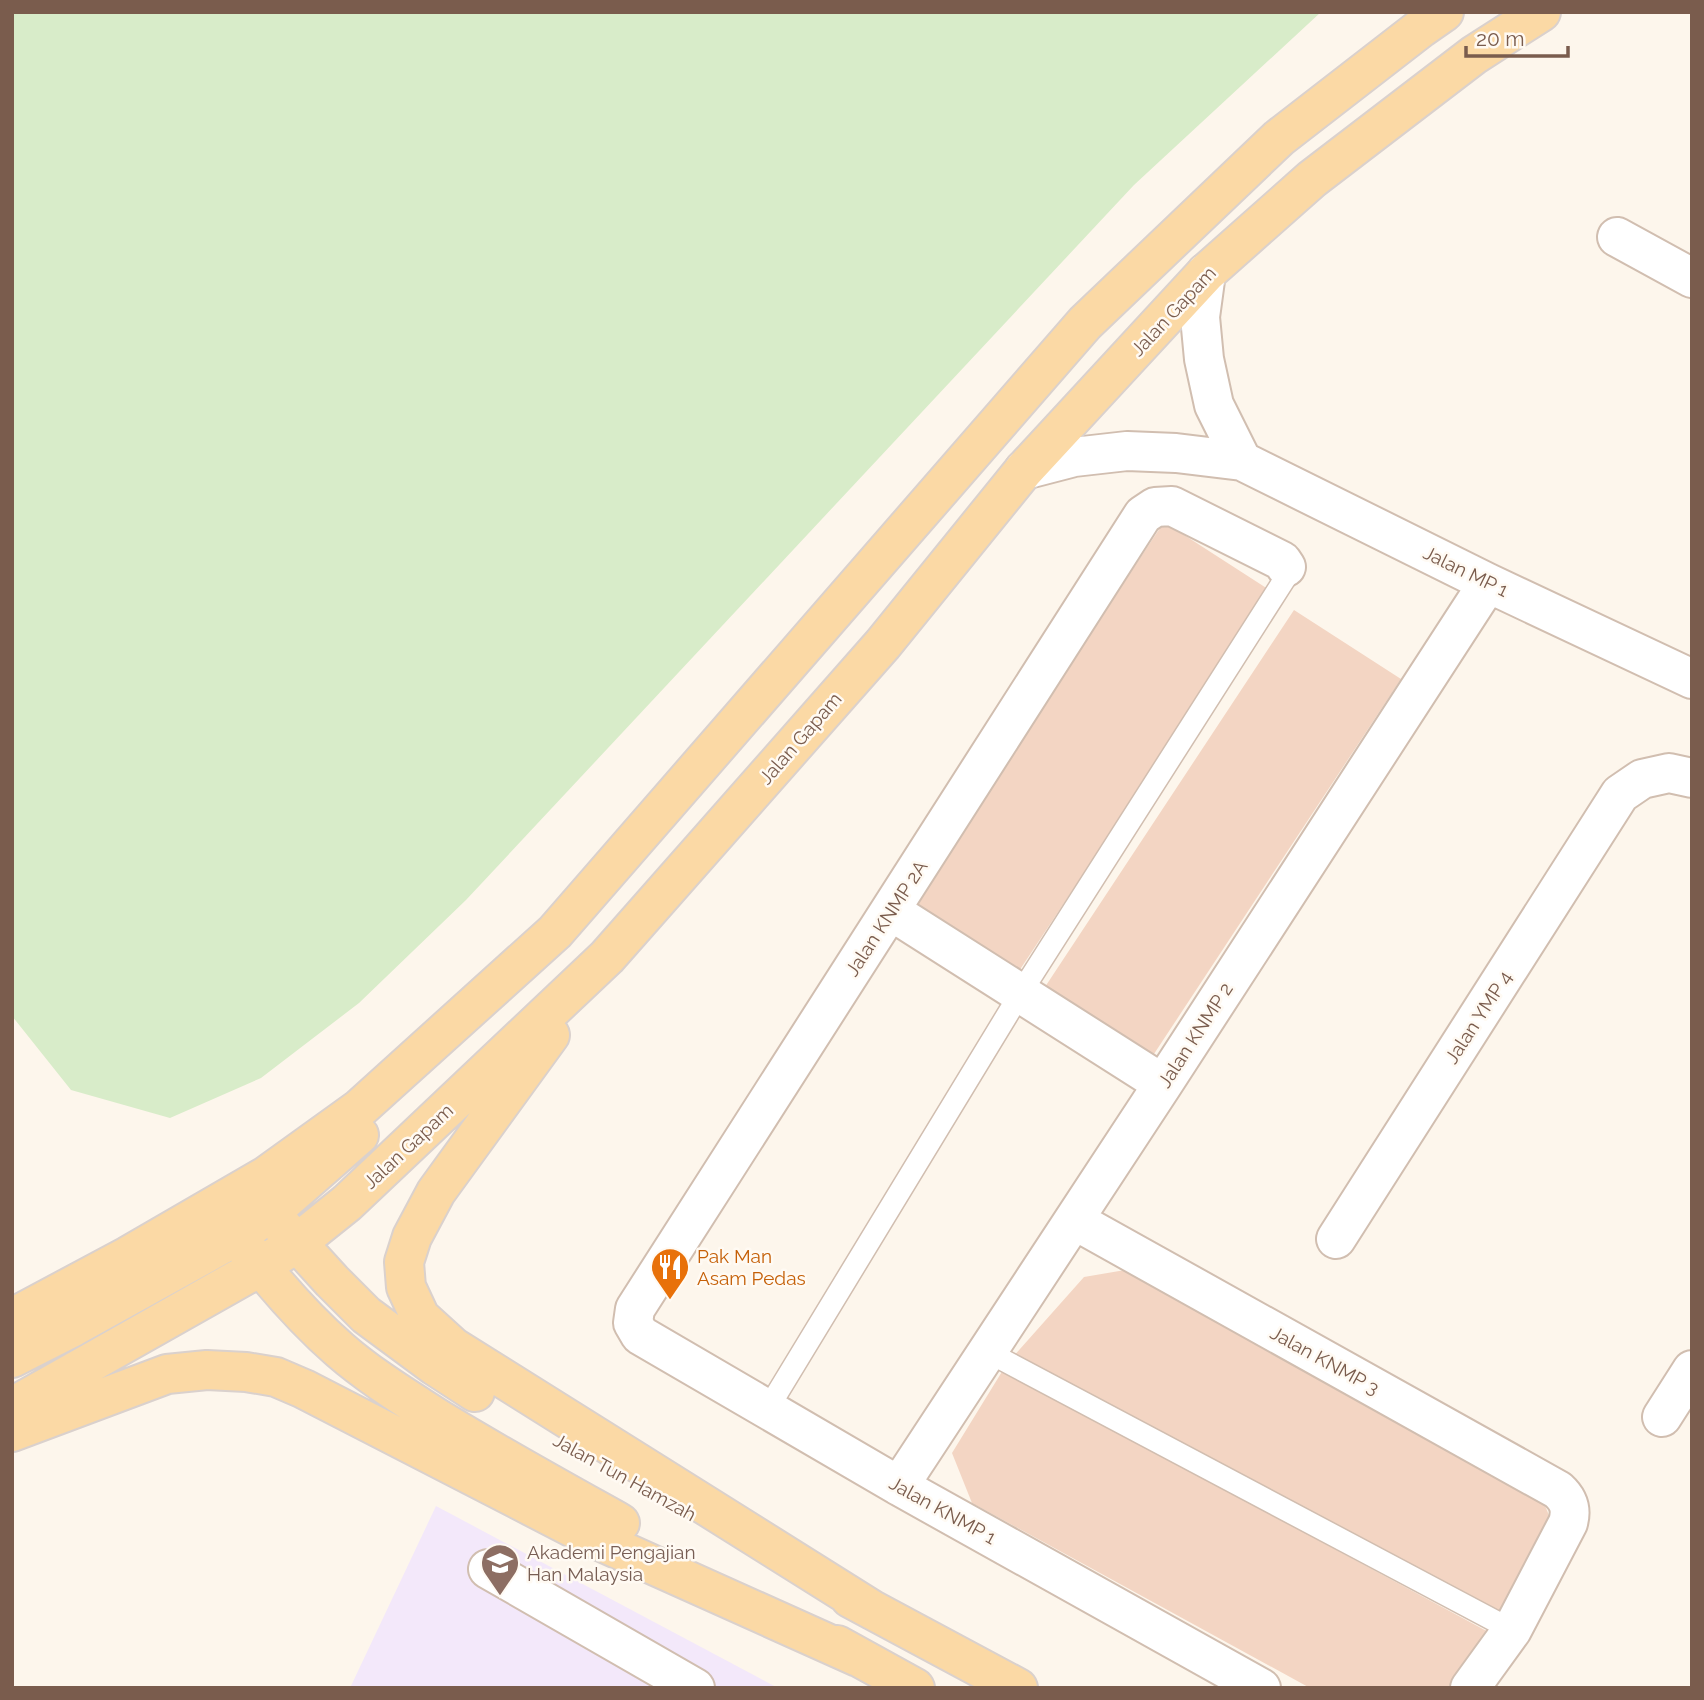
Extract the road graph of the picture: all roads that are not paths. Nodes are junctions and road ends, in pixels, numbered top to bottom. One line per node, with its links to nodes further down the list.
1 (1444, 12): 14 (main road)
2 (1541, 12): 4 (main road, Jalan Gapam)
3 (1616, 237): 5 (street)
4 (1206, 273): 6 (street); 7 (main road, Jalan Gapam)
5 (1692, 278)
6 (1242, 461): 7 (street, Jalan MP 1); 9 (street, Jalan MP 1)
7 (1024, 470): 13 (main road, Jalan Gapam)
8 (1286, 567): 12 (street, Jalan KNMP 2A); 15 (lane)
9 (1489, 583): 10 (street, Jalan MP 1); 16 (street, Jalan KNMP 2)
10 (1692, 679)
11 (1692, 778): 20 (street, Jalan YMP 4)
12 (891, 911): 15 (street); 24 (street, Jalan KNMP 2A)
13 (607, 957): 21 (main road, Jalan Gapam); 34 (main road)
14 (495, 986): 17 (main road); 23 (main road)
15 (1020, 994): 16 (street); 29 (lane)
16 (1163, 1084): 18 (street, Jalan KNMP 2)
17 (270, 1213): 19 (main road); 21 (main road, Jalan Tun Hamzah)
18 (1074, 1220): 25 (street, Jalan KNMP 2); 35 (street, Jalan KNMP 3)
19 (237, 1236): 22 (main road); 26 (main road)
20 (1336, 1239)
21 (297, 1243): 22 (main road, Jalan Gapam); 34 (main road, Jalan Tun Hamzah)
22 (260, 1267): 28 (main road, Jalan Gapam); 37 (main road)
23 (12, 1318)
24 (633, 1323): 29 (street, Jalan KNMP 1)
25 (988, 1352): 32 (street, Jalan KNMP 2); 35 (lane)
26 (12, 1358)
27 (1692, 1370): 30 (street)
28 (12, 1407)
29 (766, 1410): 32 (street, Jalan KNMP 1)
30 (1662, 1418)
31 (12, 1432): 37 (main road)
32 (899, 1486): 42 (street, Jalan KNMP 1)
33 (488, 1569): 38 (street)
34 (874, 1611): 36 (main road, Jalan Tun Hamzah)
35 (1512, 1630): 43 (street)
36 (942, 1647): 40 (main road, Jalan Tun Hamzah); 41 (main road)
37 (858, 1657): 39 (main road)
38 (695, 1688)
39 (915, 1688)
40 (1018, 1688)
41 (1035, 1688)
42 (1261, 1688)
43 (1470, 1688)

